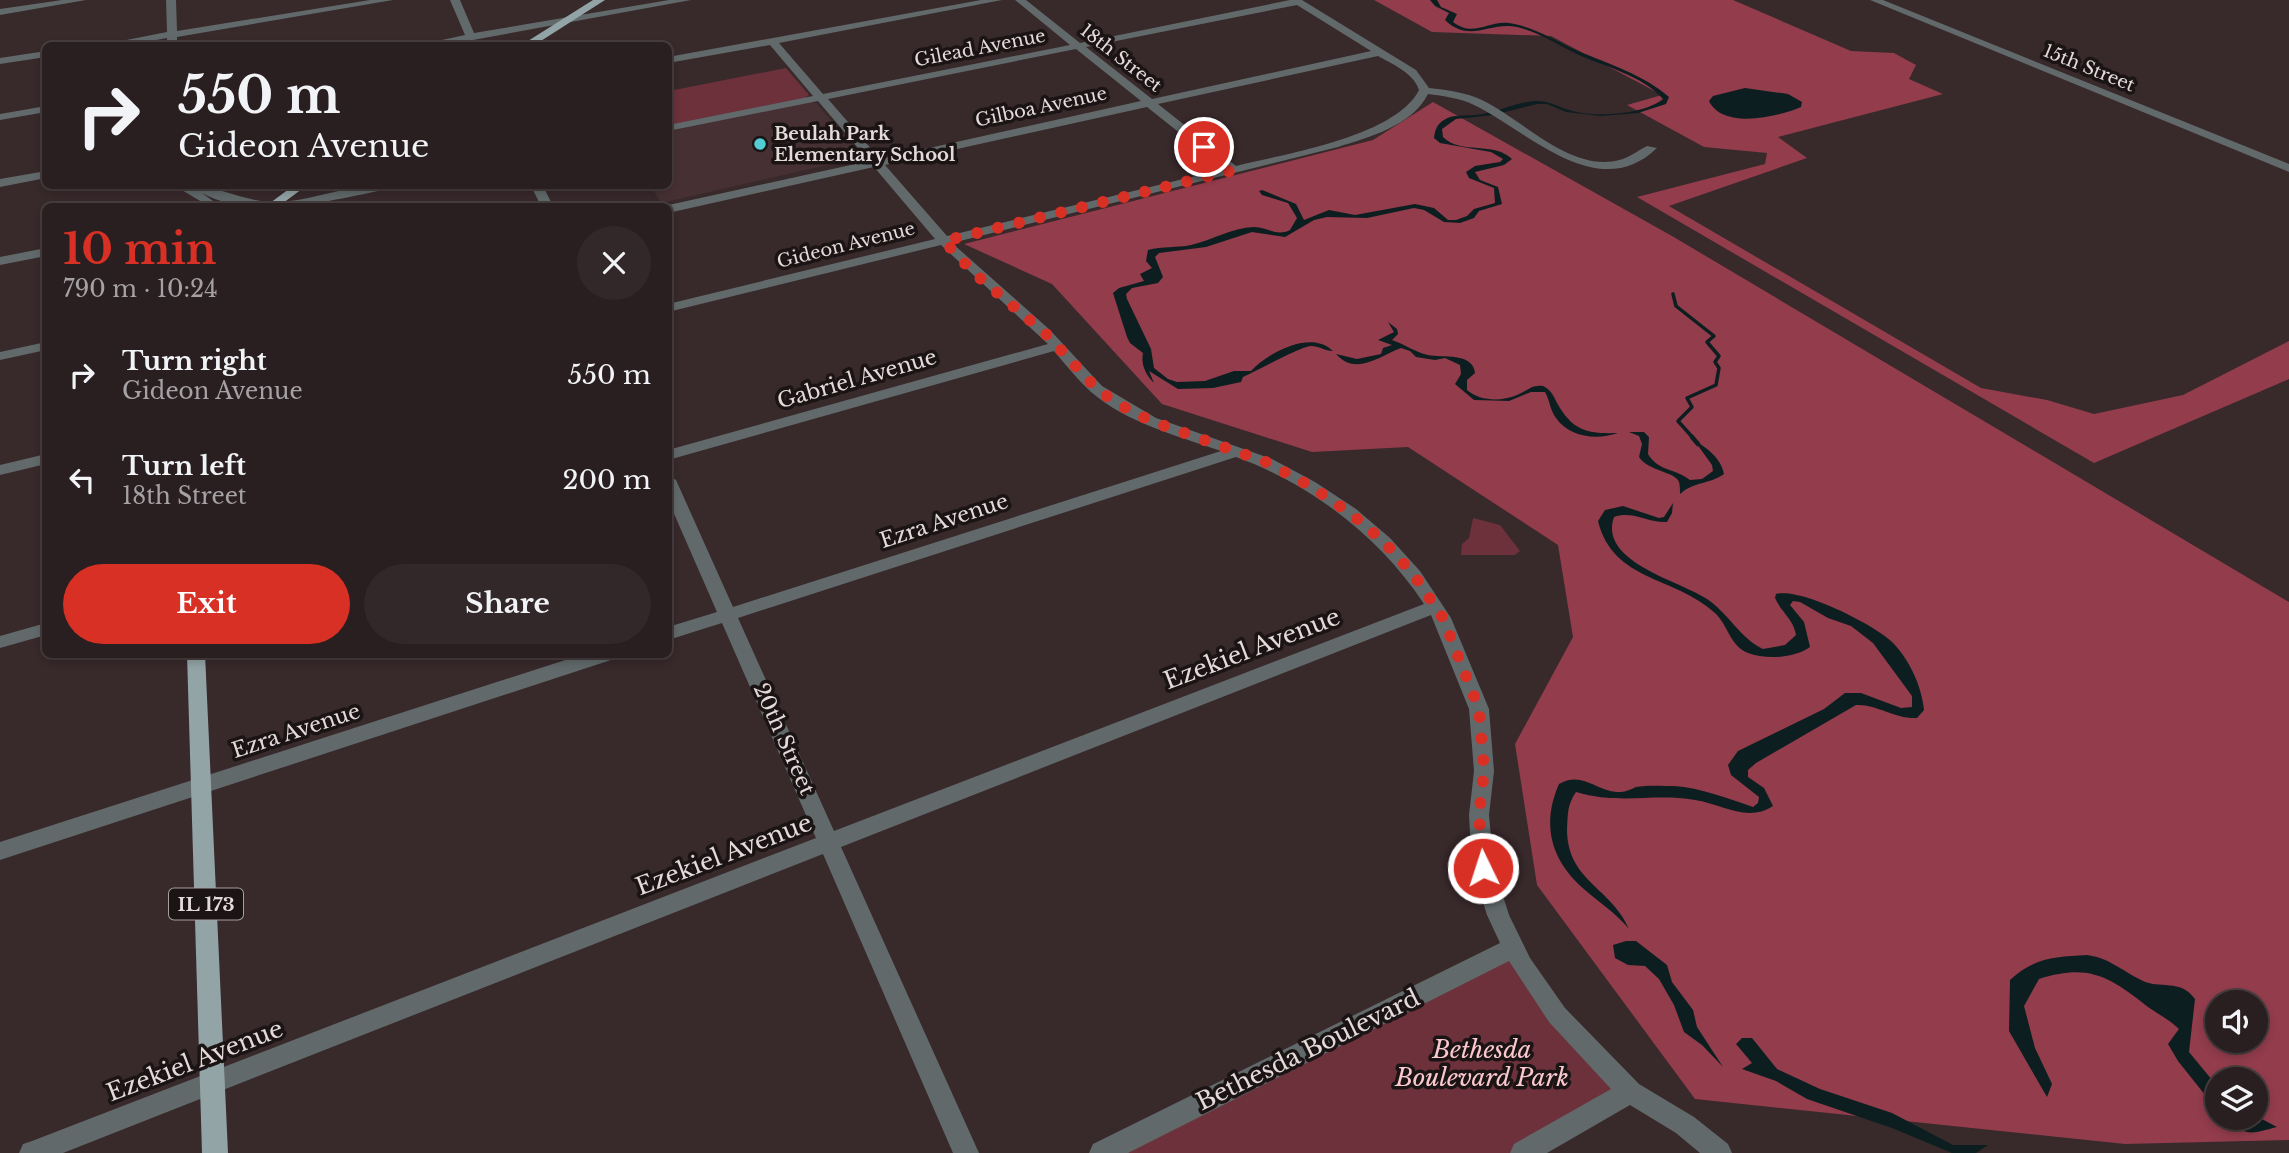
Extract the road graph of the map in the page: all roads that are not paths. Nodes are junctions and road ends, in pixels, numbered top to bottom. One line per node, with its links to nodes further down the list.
1 (81, 0): 11 (street)
2 (171, 0): 14 (street)
3 (388, 0): 14 (street)
4 (455, 0): 13 (street)
5 (600, 0): 12 (main road)
6 (686, 0): 12 (street)
7 (997, 0): 15 (street)
8 (1020, 0): 19 (street, 18th Street)
9 (1875, 0): 32 (street, 15th Street)
10 (1297, 1): 19 (street, Gilead Avenue); 20 (street)
11 (0, 12)
12 (566, 20): 13 (street); 18 (main road)
13 (471, 37): 17 (street)
14 (172, 40): 16 (street)
15 (772, 41): 22 (street); 25 (street)
16 (148, 42)
17 (442, 42)
18 (531, 42)
19 (1078, 46): 25 (street, Gilead Avenue); 26 (street, 18th Street)
20 (1380, 52): 24 (street); 26 (street, Gilboa Avenue)
21 (42, 55): 23 (street)
22 (672, 59)
23 (0, 61)
24 (1424, 90): 30 (street); 33 (street, Gideon Avenue)
25 (821, 98): 29 (street, Gilead Avenue); 31 (street)
26 (1149, 103): 31 (street, Gilboa Avenue); 33 (street, 18th Street)
27 (42, 110): 28 (street)
28 (0, 117)
29 (672, 127)
30 (1651, 148)
31 (877, 163): 44 (street, Gilboa Avenue); 45 (street)
32 (2289, 168)
33 (1234, 170): 45 (street, Gideon Avenue)
34 (42, 175): 35 (street)
35 (0, 183)
36 (186, 189): 40 (street)
37 (204, 189): 41 (street)
38 (296, 189): 42 (main road)
39 (366, 189): 43 (street)
40 (220, 203)
41 (225, 203)
42 (277, 203)
43 (290, 203)
44 (672, 208)
45 (944, 241): 48 (street, Gideon Avenue); 49 (street)
46 (42, 253): 47 (street)
47 (0, 261)
48 (672, 306)
49 (1057, 346): 52 (street); 53 (street, Gabriel Avenue)
50 (42, 347): 51 (street)
51 (0, 356)
52 (1234, 452): 57 (street); 58 (street, Ezra Avenue)
53 (672, 454)
54 (42, 460): 55 (street)
55 (0, 470)
56 (672, 489): 58 (street, 20th Street)
57 (1435, 606): 65 (street, Ezekiel Avenue); 67 (street)
58 (728, 615): 60 (street, Ezra Avenue); 65 (street, 20th Street)
59 (42, 630): 61 (street)
60 (672, 633)
61 (0, 642)
62 (196, 658): 64 (main road, IL 173)
63 (595, 658): 64 (street, Ezra Avenue)
64 (201, 786): 66 (street, Ezra Avenue); 68 (main road, IL 173)
65 (830, 842): 68 (street, Ezekiel Avenue); 72 (street, 20th Street)
66 (0, 850)
67 (1514, 947): 69 (street); 73 (street, Bethesda Boulevard)
68 (212, 1083): 70 (street, Ezekiel Avenue); 71 (main road, IL 173)
69 (1630, 1092): 74 (street); 75 (street)
70 (32, 1153)
71 (215, 1153)
72 (966, 1153)
73 (1102, 1153)
74 (1523, 1153)
75 (1719, 1153)

